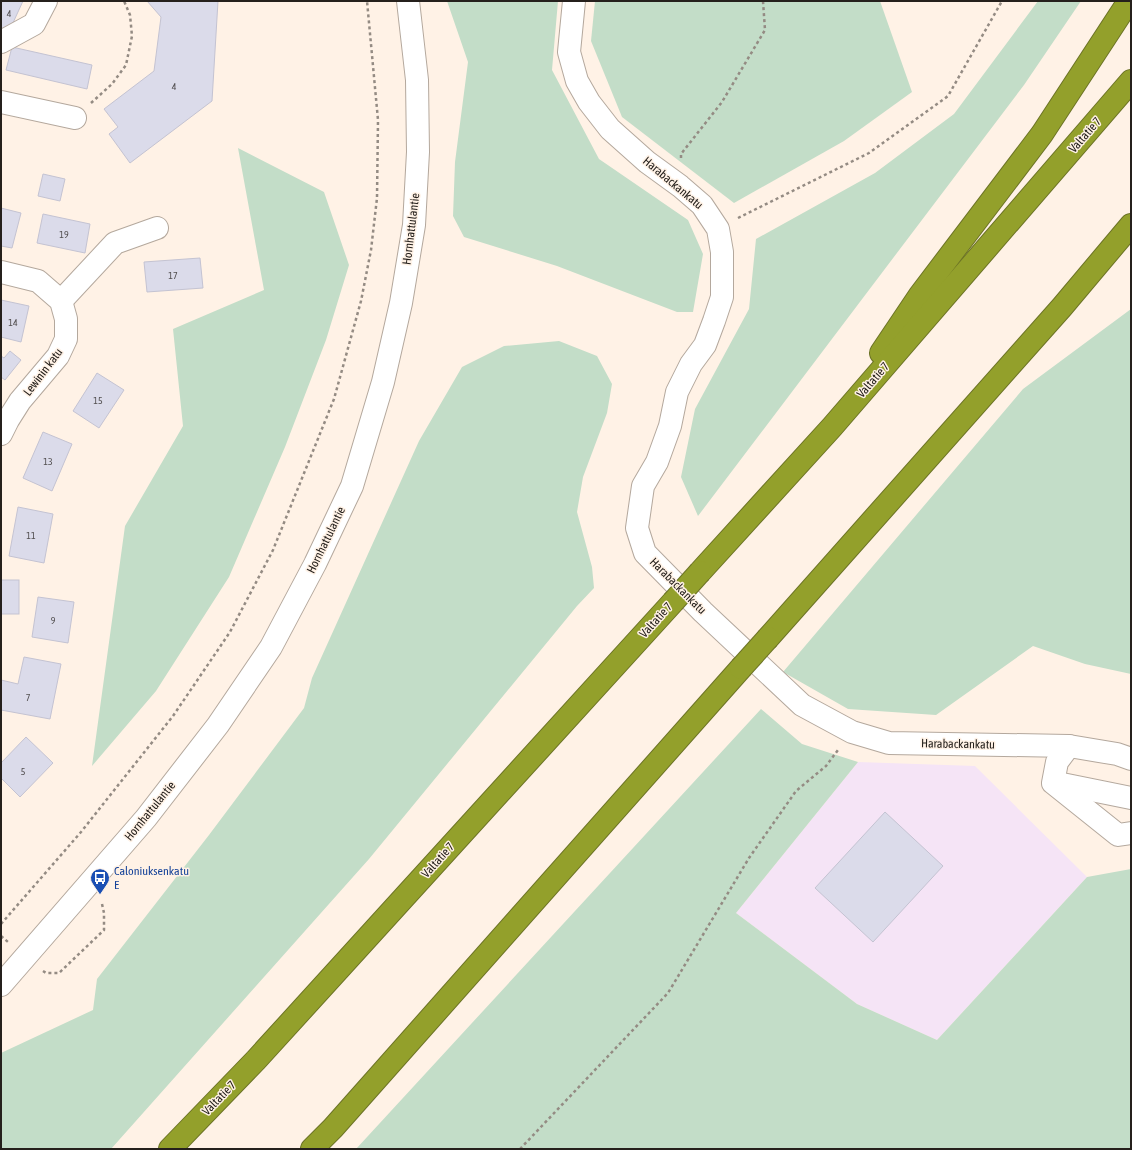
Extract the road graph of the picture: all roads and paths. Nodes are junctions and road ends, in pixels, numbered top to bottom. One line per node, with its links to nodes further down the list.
1 (46, 1): 9 (street)
2 (124, 1): 12 (path)
3 (367, 1): 29 (path)
4 (408, 1): 30 (street, Hornhattulantie)
5 (574, 1): 13 (street, Harabackankatu)
6 (763, 1): 13 (path)
7 (1002, 1): 16 (path)
8 (1129, 1): 21 (highway)
9 (1, 42)
10 (1131, 81): 21 (highway, Valtatie 7)
11 (1, 102): 12 (street)
12 (75, 118)
13 (680, 186): 16 (street, Harabackankatu)
14 (1131, 225): 20 (highway)
15 (158, 228): 19 (street)
16 (718, 229): 23 (street, Harabackankatu)
17 (1131, 241): 20 (highway)
18 (1, 272): 19 (street)
19 (61, 301): 22 (street, Lewinin katu)
20 (1062, 307): 32 (highway, bridge)
21 (832, 427): 31 (highway, Valtatie 7, bridge)
22 (1, 434)
23 (852, 732): 24 (street, Harabackankatu); 33 (path)
24 (1069, 746): 25 (street, Harabackankatu); 26 (street)
25 (1131, 758)
26 (1054, 783): 27 (street); 28 (street)
27 (1131, 798)
28 (1131, 833)
29 (1, 924)
30 (1, 985)
31 (170, 1149)
32 (312, 1149)
33 (520, 1149)

